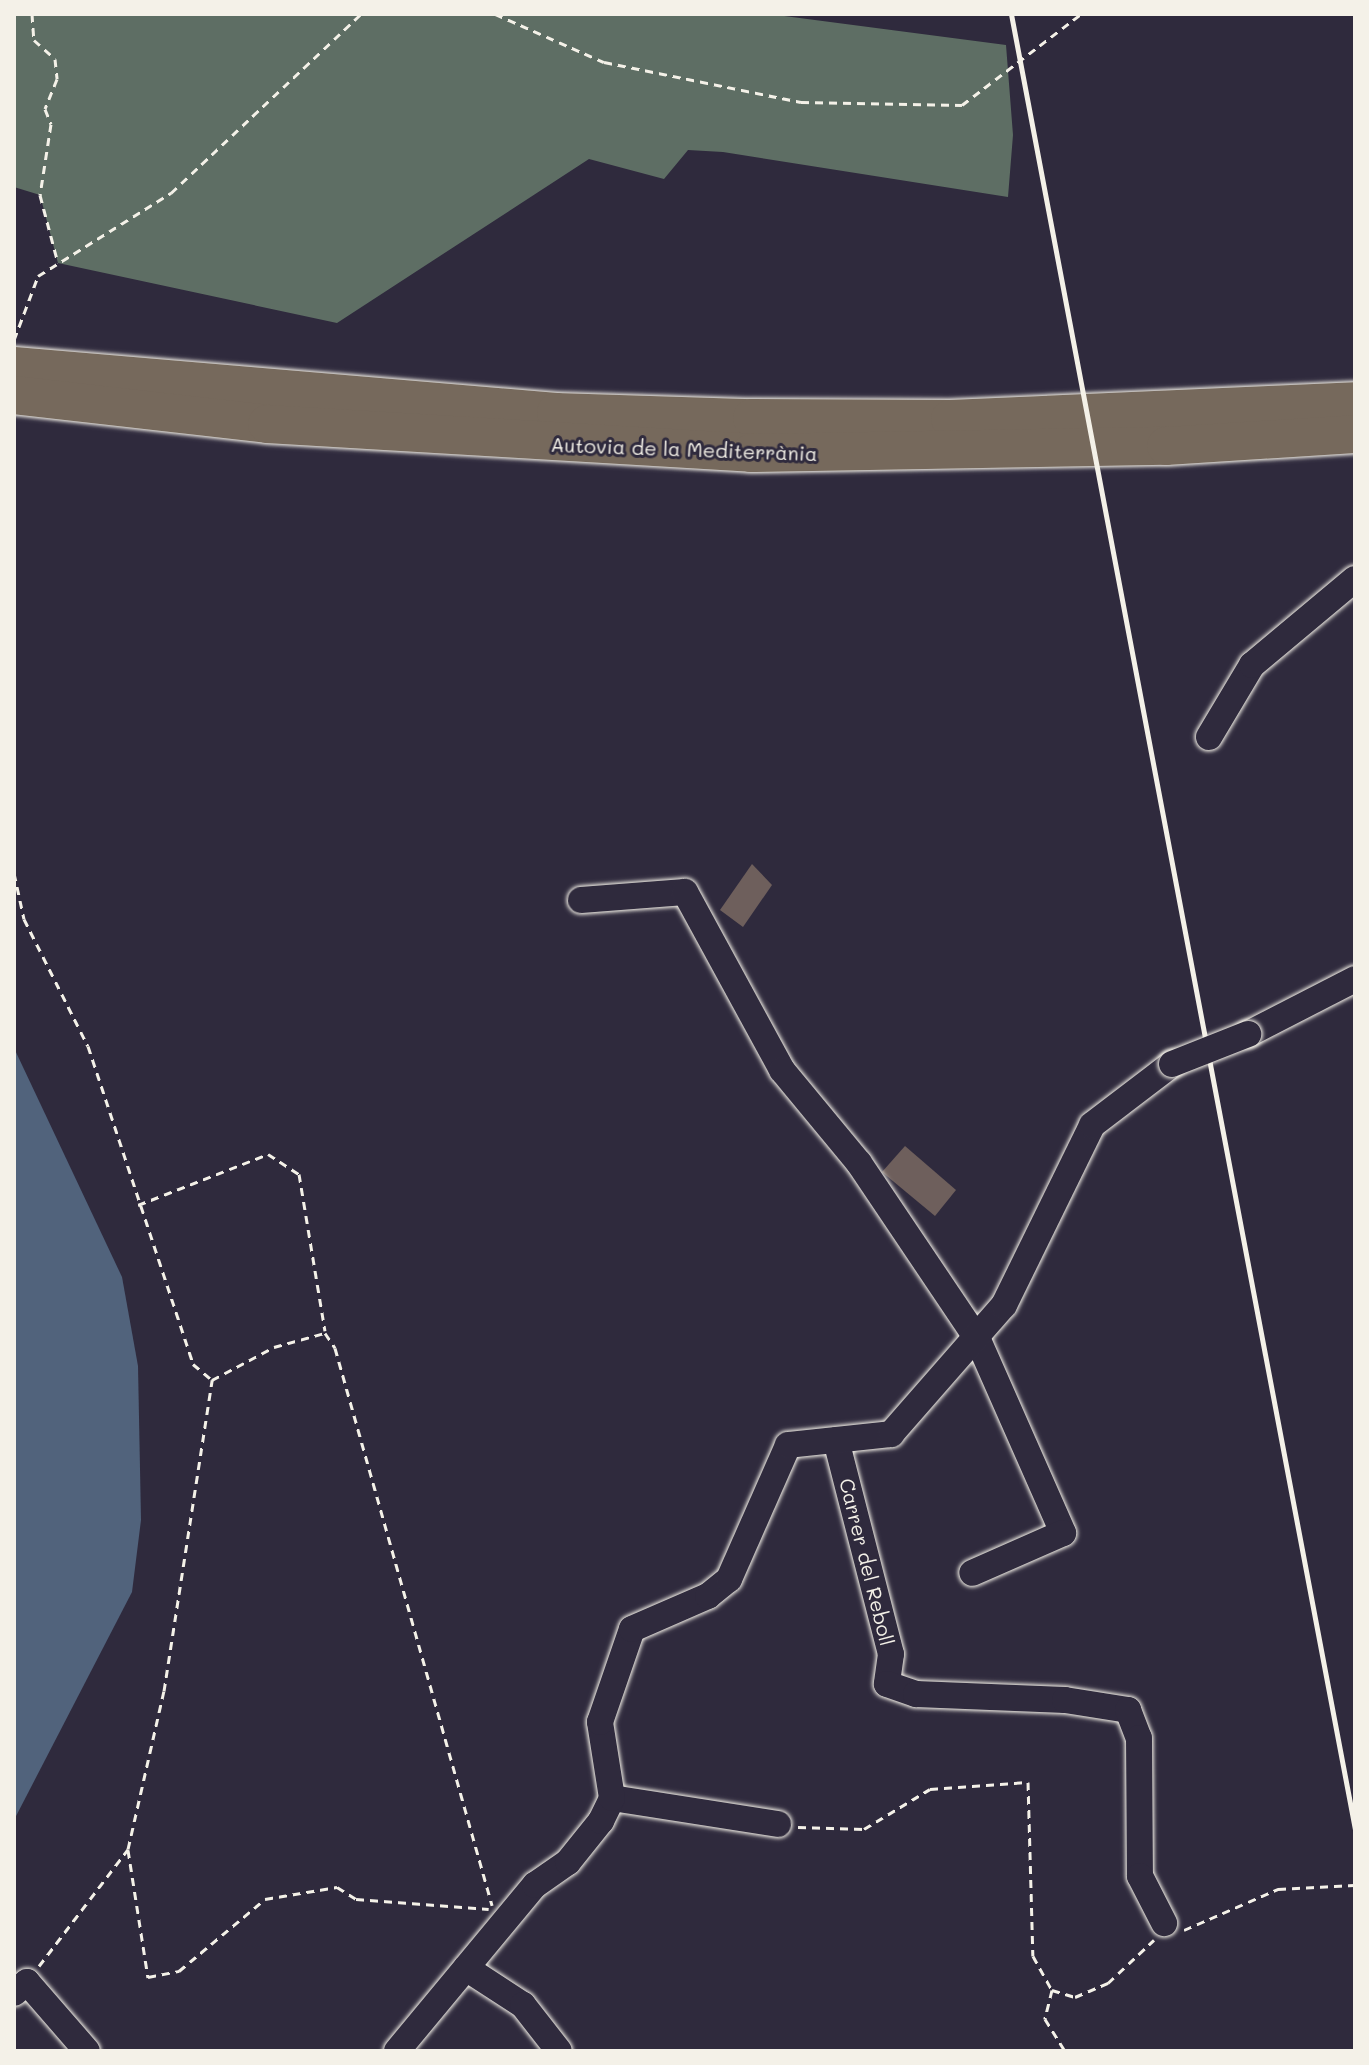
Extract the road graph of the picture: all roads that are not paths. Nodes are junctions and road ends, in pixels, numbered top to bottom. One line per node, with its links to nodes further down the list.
1 (14, 366): 2 (highway, Autovia de la Mediterrània)
2 (83, 389): 3 (highway, Autovia de la Mediterrània); 4 (highway, Autovia de la Mediterrània); 5 (highway, Autovia de la Mediterrània)
3 (14, 395)
4 (1355, 401)
5 (1355, 434)
6 (1355, 579): 7 (street)
7 (1209, 737)
8 (581, 900): 10 (street)
9 (1355, 979): 10 (street, bridge)
10 (978, 1340): 11 (street); 12 (street)
11 (836, 1440): 13 (street); 15 (street, Carrer del Reboll)
12 (972, 1573)
13 (612, 1798): 14 (street); 16 (street)
14 (778, 1824)
15 (1170, 1930)
16 (466, 1968): 19 (street); 20 (street)
17 (20, 1988): 18 (street)
18 (87, 2051)
19 (397, 2051)
20 (559, 2051)

